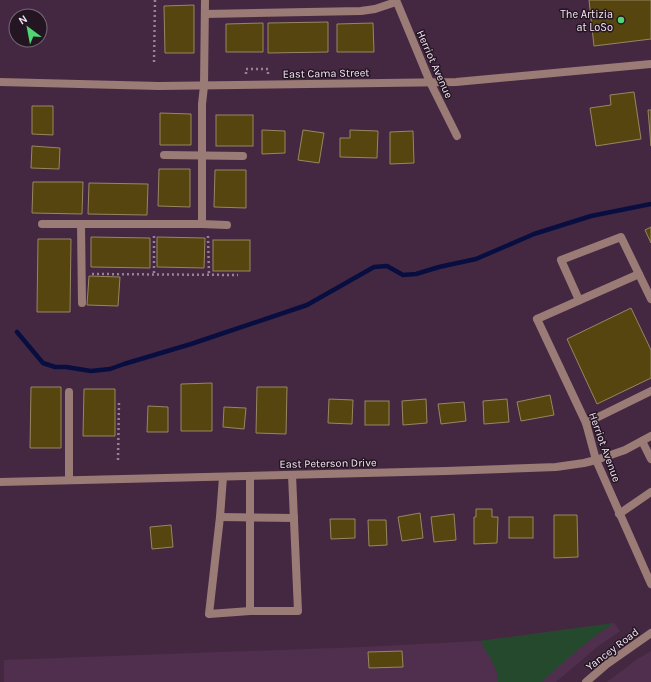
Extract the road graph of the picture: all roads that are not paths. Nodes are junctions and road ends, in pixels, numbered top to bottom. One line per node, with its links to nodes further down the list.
1 (205, 0): 3 (street)
2 (396, 1): 3 (street); 6 (street, Herriot Avenue)
3 (205, 14): 7 (street)
4 (651, 64): 6 (street, East Cama Street)
5 (0, 82): 7 (street, East Cama Street)
6 (430, 82): 7 (street, East Cama Street); 8 (street, Herriot Avenue)
7 (204, 86): 10 (street)
8 (457, 136)
9 (164, 155): 10 (street)
10 (202, 155): 11 (street); 14 (street)
11 (243, 156)
12 (42, 224): 13 (street)
13 (81, 224): 14 (street); 19 (street)
14 (202, 224): 15 (street)
15 (227, 224)
16 (639, 274): 17 (street); 18 (street); 18 (street)
17 (651, 299)
18 (579, 300): 22 (street, Herriot Avenue)
19 (82, 303)
20 (651, 391): 22 (street)
21 (68, 392): 30 (street)
22 (586, 423): 26 (street, Herriot Avenue)
23 (651, 436): 24 (street, East Peterson Drive)
24 (642, 441): 25 (street); 26 (street, East Peterson Drive)
25 (651, 459)
26 (596, 460): 27 (street, East Peterson Drive); 33 (street, Herriot Avenue)
27 (292, 474): 28 (street, East Peterson Drive); 36 (street)
28 (250, 476): 29 (street, East Peterson Drive); 35 (street)
29 (223, 477): 30 (street, East Peterson Drive); 34 (street)
30 (69, 480): 31 (street, East Peterson Drive)
31 (0, 482)
32 (651, 492): 33 (street)
33 (620, 514): 37 (street, Herriot Avenue)
34 (220, 517): 35 (street); 38 (street)
35 (250, 518): 36 (street); 38 (street)
36 (294, 518): 38 (street)
37 (651, 584)
38 (250, 611)
39 (651, 633): 40 (street, Yancey Road)
40 (586, 682)

